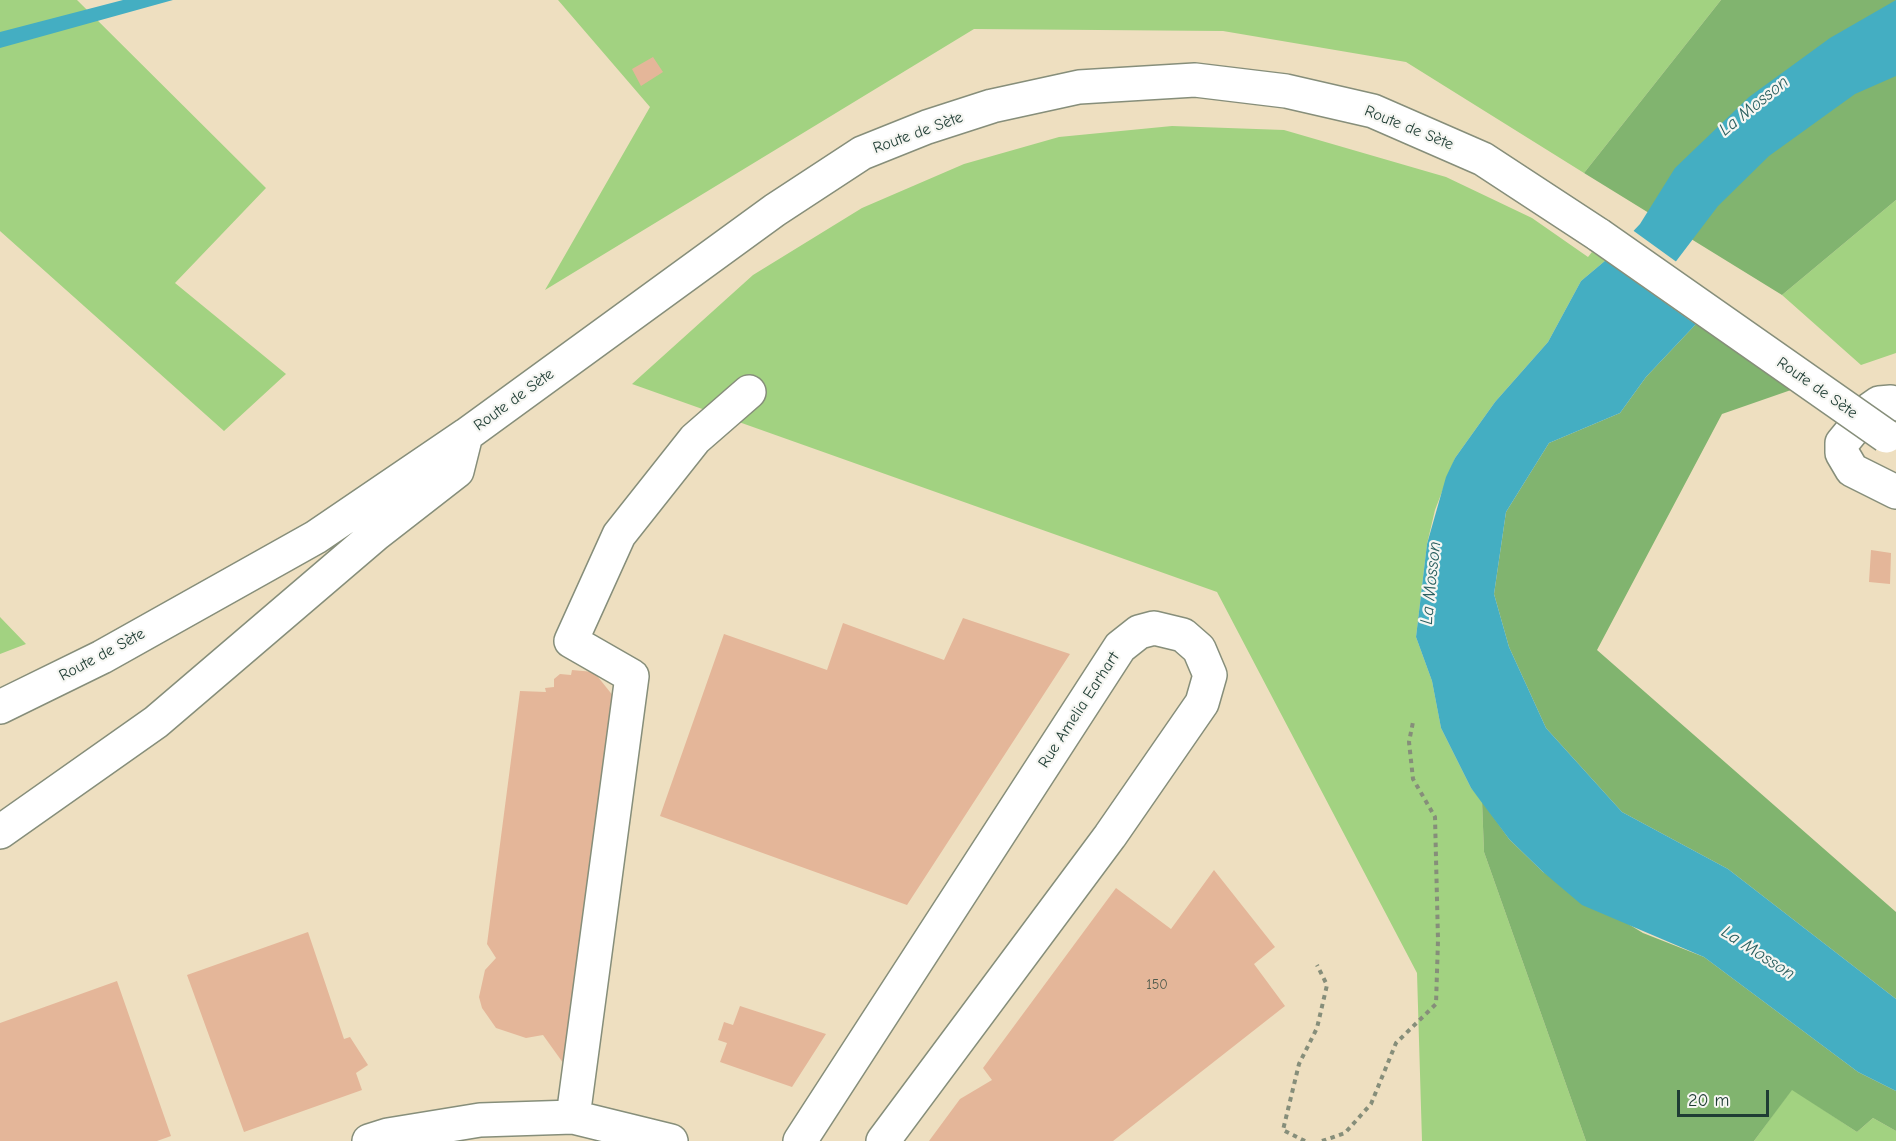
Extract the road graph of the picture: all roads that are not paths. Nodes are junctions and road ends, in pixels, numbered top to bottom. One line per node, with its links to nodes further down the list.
1 (749, 392): 8 (main road)
2 (1896, 404): 5 (main road)
3 (466, 435): 4 (main road, Route de Sète, bridge); 6 (main road, Route de Sète); 7 (main road)
4 (1891, 439)
5 (1896, 492)
6 (0, 707)
7 (0, 832)
8 (573, 1117): 9 (main road); 10 (main road)
9 (383, 1139)
10 (671, 1141)
11 (800, 1141): 12 (main road, Rue Amelia Earhart)
12 (883, 1141)

